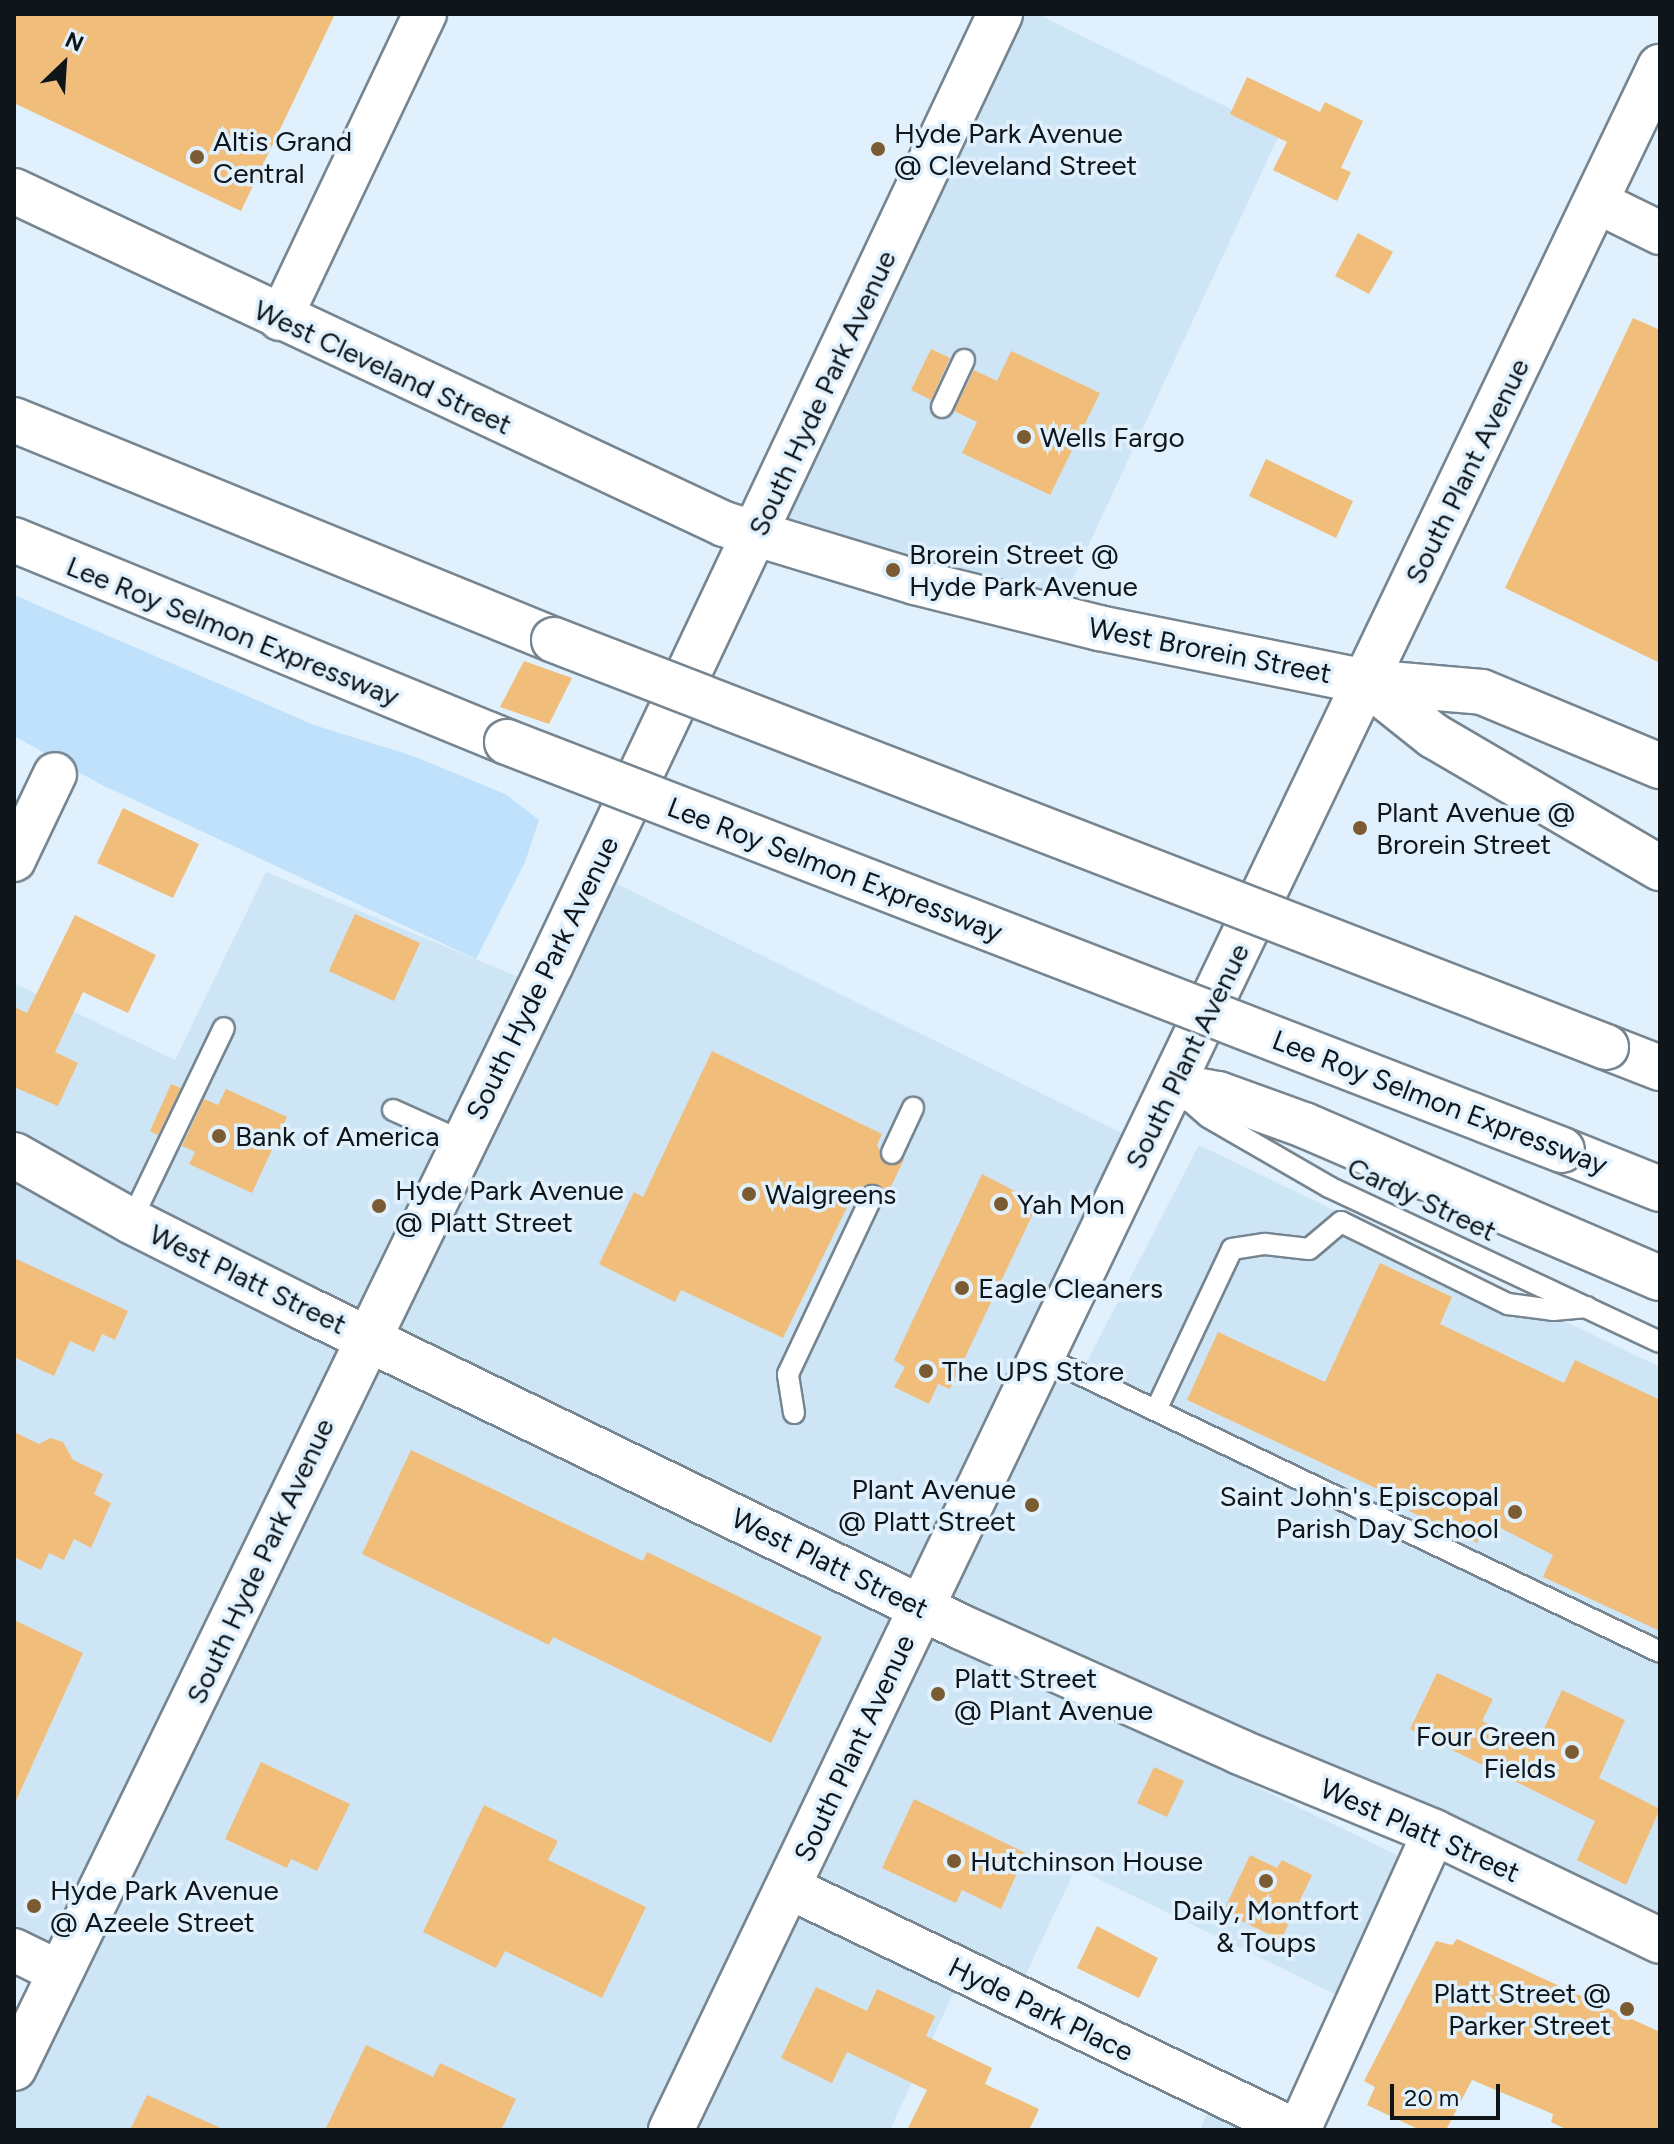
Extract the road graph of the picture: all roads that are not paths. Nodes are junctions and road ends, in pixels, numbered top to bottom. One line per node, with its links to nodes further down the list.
1 (425, 14): 7 (street)
2 (1000, 14): 11 (main road, South Hyde Park Avenue)
3 (1660, 67): 5 (main road, South Plant Avenue)
4 (14, 191): 7 (main road, West Cleveland Street)
5 (1597, 202): 6 (street); 13 (main road, South Plant Avenue)
6 (1660, 233)
7 (280, 319): 11 (main road, West Cleveland Street)
8 (964, 360): 9 (lane)
9 (942, 407)
10 (14, 420): 19 (main road, bridge)
11 (756, 535): 13 (main road, West Brorein Street); 23 (main road, South Hyde Park Avenue)
12 (14, 540): 26 (main road, Lee Roy Selmon Expressway, bridge)
13 (1366, 682): 14 (main road, West Brorein Street); 17 (main road); 20 (main road, South Plant Avenue)
14 (1660, 766)
15 (55, 774): 16 (street)
16 (14, 860)
17 (1660, 868)
18 (224, 1028): 28 (lane)
19 (1660, 1068)
20 (1173, 1086): 29 (main road); 30 (lane, Cardy Street); 33 (main road, South Plant Avenue)
21 (913, 1108): 24 (lane)
22 (393, 1110): 23 (lane)
23 (462, 1141): 31 (main road, South Hyde Park Avenue)
24 (892, 1153)
25 (14, 1155): 28 (main road, West Platt Street)
26 (1660, 1189)
27 (872, 1196): 35 (lane)
28 (131, 1221): 31 (main road, West Platt Street)
29 (1660, 1278)
30 (1587, 1307): 32 (lane, Cardy Street); 34 (lane)
31 (367, 1337): 36 (main road, West Platt Street); 42 (main road, South Hyde Park Avenue)
32 (1660, 1342)
33 (1042, 1356): 34 (lane); 36 (main road, South Plant Avenue)
34 (1156, 1410): 37 (lane)
35 (794, 1413)
36 (921, 1607): 38 (main road, West Platt Street); 39 (main road, South Plant Avenue)
37 (1660, 1652)
38 (1434, 1832): 40 (main road, West Platt Street); 45 (street)
39 (788, 1887): 44 (main road, South Plant Avenue); 45 (street, Hyde Park Place)
40 (1660, 1941)
41 (14, 1950): 42 (street)
42 (61, 1973): 43 (main road, South Hyde Park Avenue)
43 (14, 2068)
44 (681, 2127)
45 (1297, 2130)

